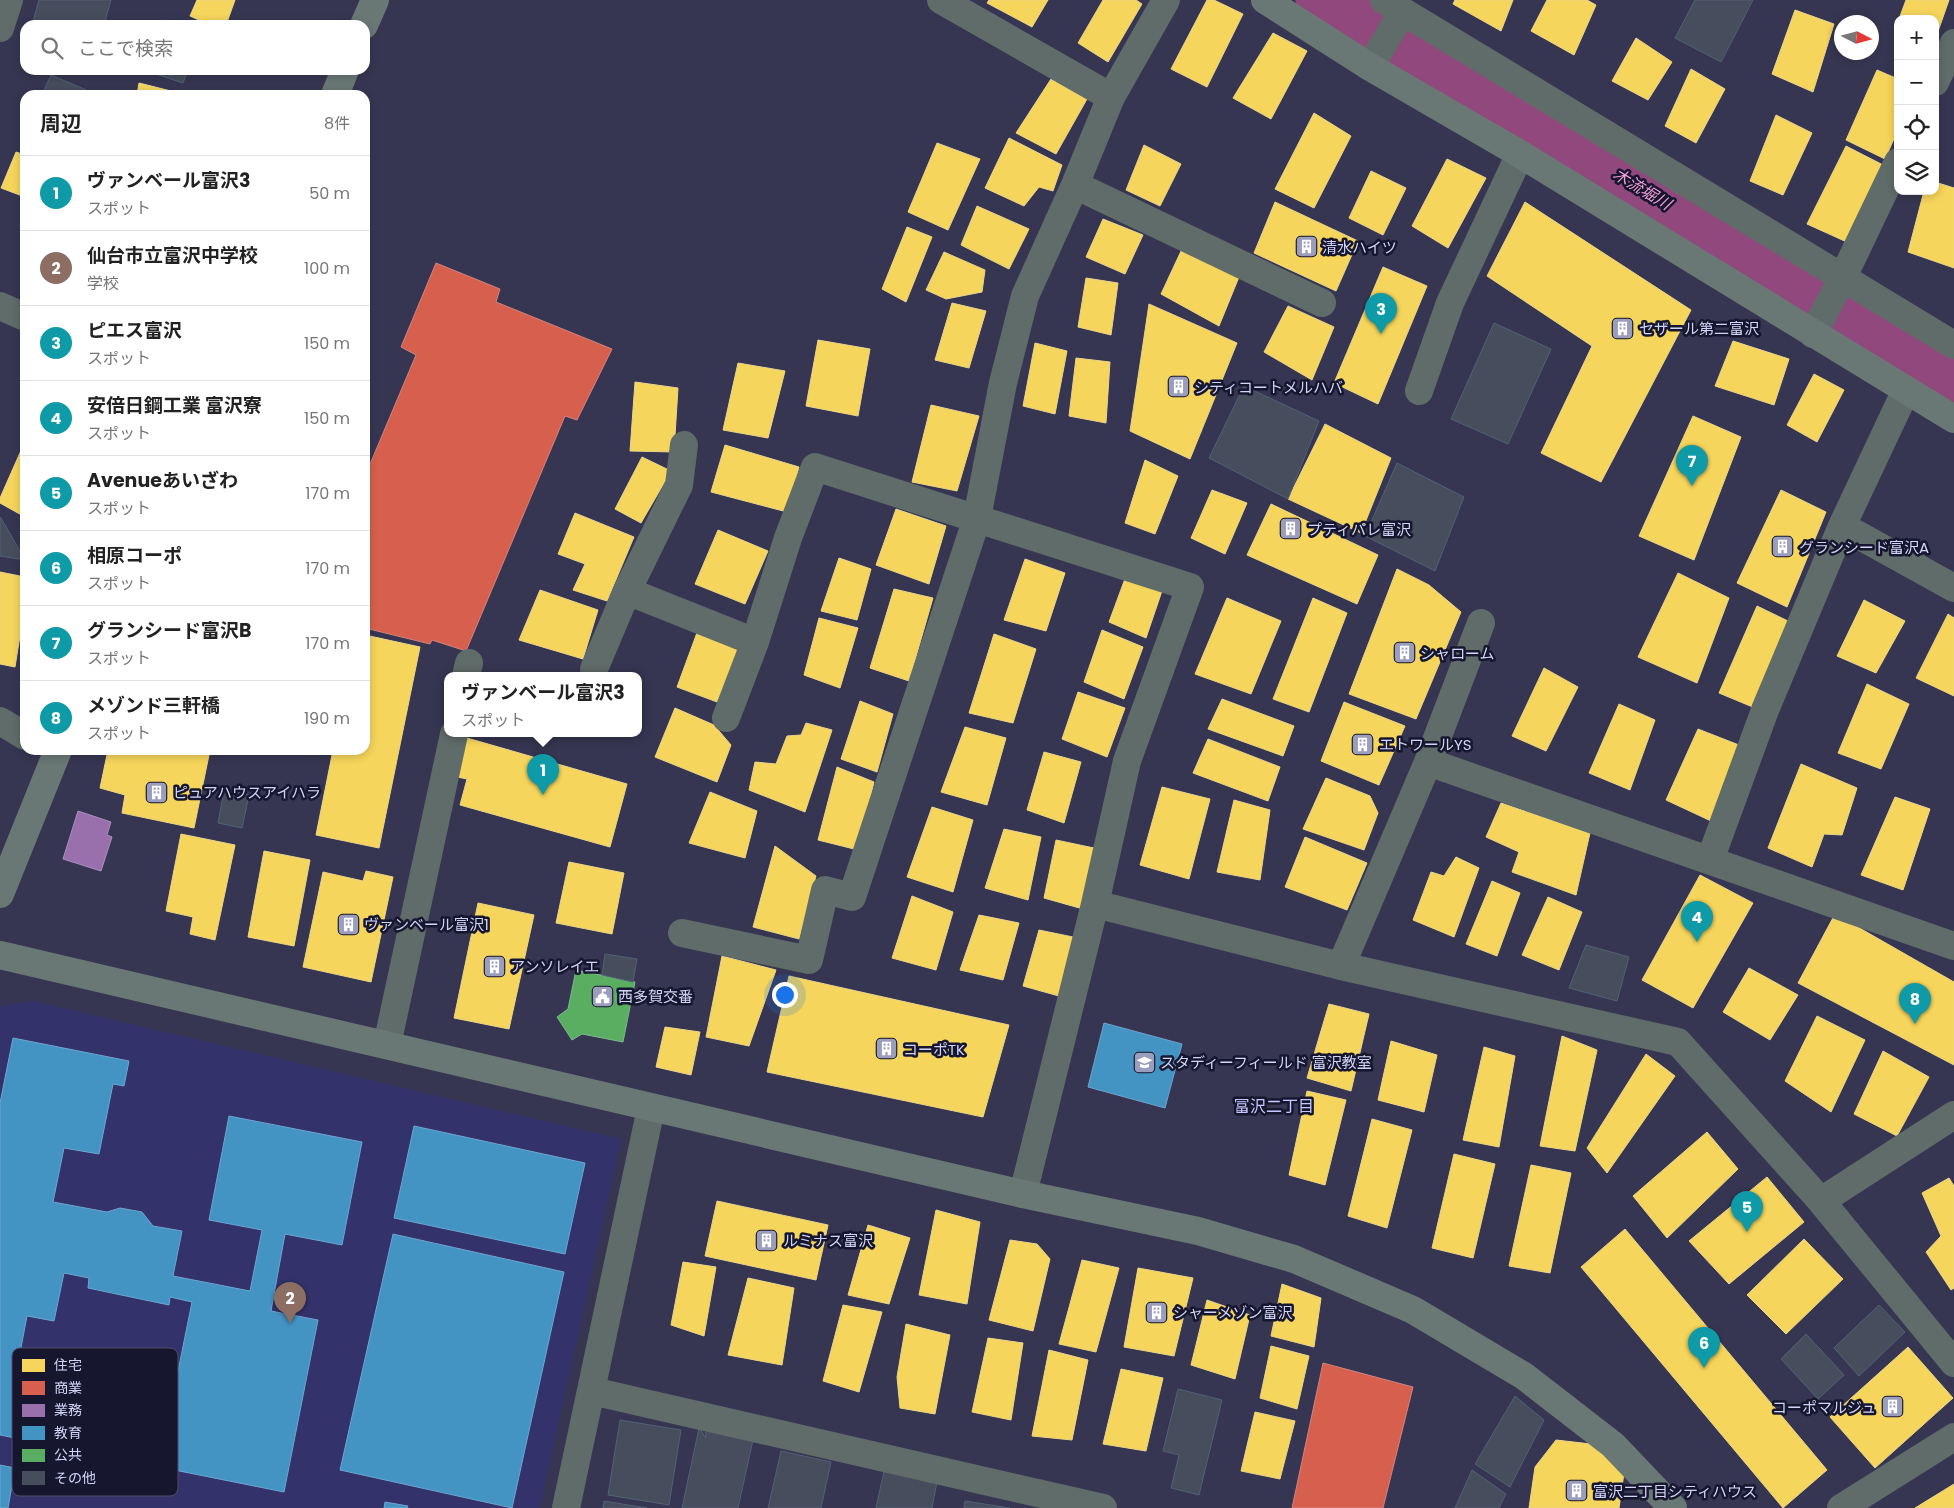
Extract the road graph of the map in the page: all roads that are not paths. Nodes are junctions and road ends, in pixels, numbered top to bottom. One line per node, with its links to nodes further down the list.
1 (9, 0): 8 (street)
2 (375, 0): 7 (street)
3 (941, 0): 14 (street)
4 (1166, 0): 14 (street)
5 (1264, 0): 10 (street)
6 (1390, 11): 10 (street); 18 (street)
7 (366, 20)
8 (0, 28)
9 (1954, 43): 11 (street)
10 (1375, 58): 15 (street)
11 (1939, 74)
12 (343, 75): 13 (street)
13 (337, 90)
14 (1110, 97): 17 (street)
15 (1520, 154): 22 (street); 25 (street)
16 (1894, 170): 18 (street)
17 (1075, 185): 19 (street); 28 (street)
18 (1839, 284): 22 (street); 23 (street)
19 (1322, 304)
20 (0, 306): 21 (street)
21 (20, 315)
22 (1817, 326): 24 (street)
23 (1954, 345)
24 (1906, 390): 26 (street); 29 (street)
25 (1420, 391)
26 (1954, 419)
27 (684, 445): 31 (street)
28 (977, 518): 33 (street); 43 (street); 44 (street)
29 (1842, 526): 30 (street); 41 (street)
30 (1954, 588)
31 (627, 591): 33 (street); 34 (street)
32 (1481, 623): 40 (street)
33 (755, 642): 35 (street)
34 (594, 669)
35 (726, 718)
36 (0, 721): 37 (street)
37 (20, 733)
38 (453, 737): 48 (street)
39 (53, 755): 42 (street)
40 (1428, 762): 41 (street); 47 (street)
41 (1710, 860): 45 (street)
42 (0, 894)
43 (1095, 904): 47 (street); 51 (street)
44 (682, 933)
45 (1954, 946)
46 (0, 956): 48 (street)
47 (1341, 966): 52 (street)
48 (387, 1045): 49 (street)
49 (651, 1108): 51 (street); 54 (street)
50 (1954, 1115): 52 (street)
51 (1022, 1194): 58 (street)
52 (1821, 1201): 53 (street)
53 (1954, 1363)
54 (592, 1391): 56 (street); 57 (street)
55 (1954, 1437): 59 (street)
56 (566, 1508)
57 (1102, 1508)
58 (1672, 1508)
59 (1841, 1508)

